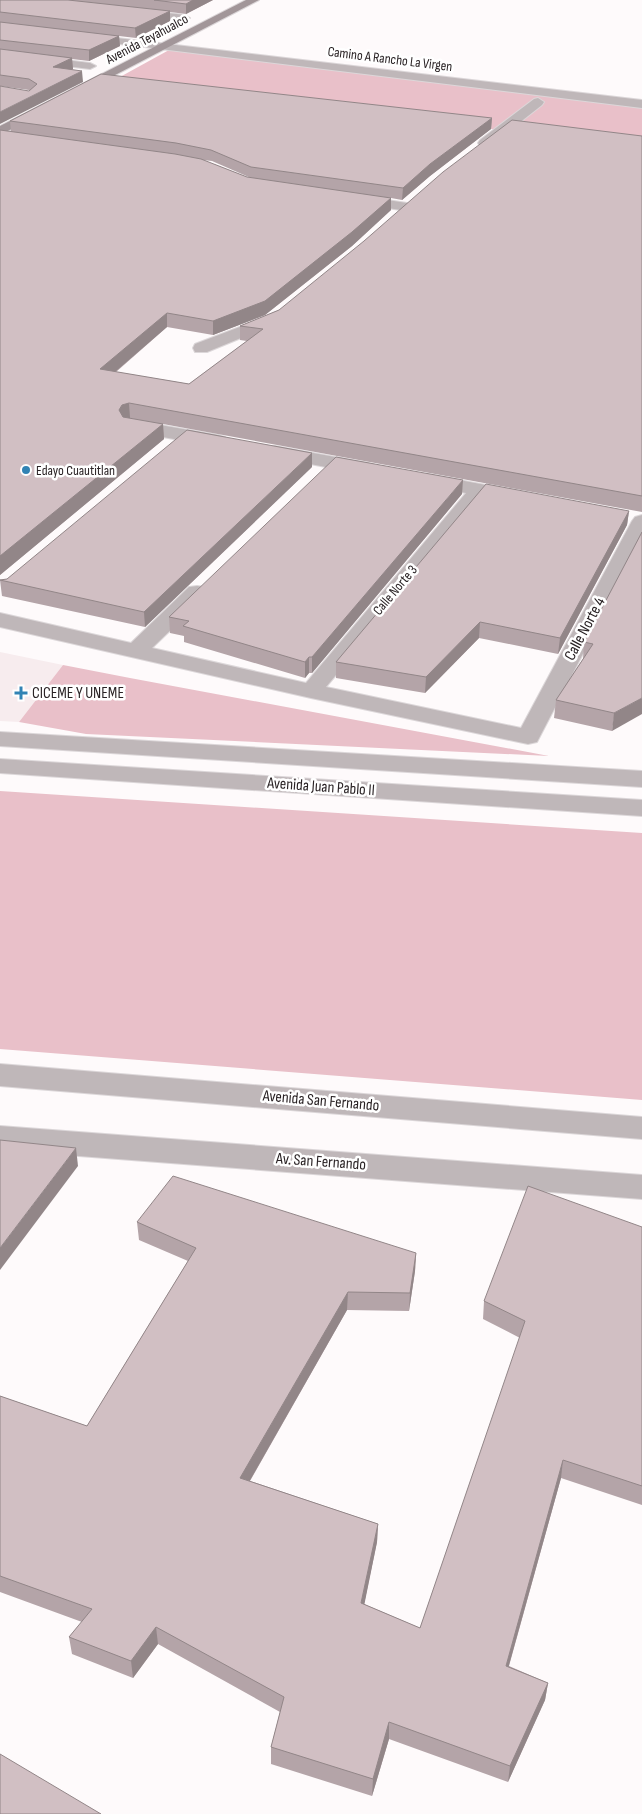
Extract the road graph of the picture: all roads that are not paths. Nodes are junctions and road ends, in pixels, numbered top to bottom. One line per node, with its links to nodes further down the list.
1 (254, 0): 6 (main road, Avenida Teyahualco)
2 (122, 11): 3 (street)
3 (188, 16): 5 (main road, Avenida Teyahualco)
4 (68, 35): 5 (street, Camino A Rancho La Virgen)
5 (135, 43): 6 (street, Camino A Rancho La Virgen); 7 (main road, Avenida Teyahualco)
6 (164, 47): 12 (street, Camino A Rancho La Virgen); 13 (main road, Avenida Teyahualco)
7 (114, 53)
8 (0, 55): 9 (street)
9 (94, 64): 10 (main road, Avenida Teyahualco)
10 (73, 74)
11 (538, 102): 16 (street)
12 (642, 104)
13 (0, 131)
14 (0, 136): 15 (street)
15 (20, 139)
16 (477, 149)
17 (419, 196): 19 (street)
18 (341, 197): 19 (street)
19 (406, 207): 20 (street)
20 (394, 218)
21 (285, 310): 22 (street)
22 (201, 348)
23 (131, 426): 24 (street)
24 (184, 435): 25 (street); 26 (street)
25 (233, 444)
26 (168, 448)
27 (252, 448): 28 (street)
28 (479, 490): 29 (street); 34 (street, Calle Norte 3)
29 (537, 500)
30 (636, 519): 34 (street, Calle Norte 4)
31 (213, 576): 33 (street)
32 (0, 620): 33 (street)
33 (137, 650): 34 (street)
34 (311, 691)
35 (0, 739): 37 (street)
36 (0, 766): 38 (street, Avenida Juan Pablo II)
37 (642, 779)
38 (642, 808)
39 (0, 1075): 40 (street, Avenida San Fernando)
40 (642, 1128)
41 (0, 1138): 42 (street, Av. San Fernando)
42 (642, 1187)

